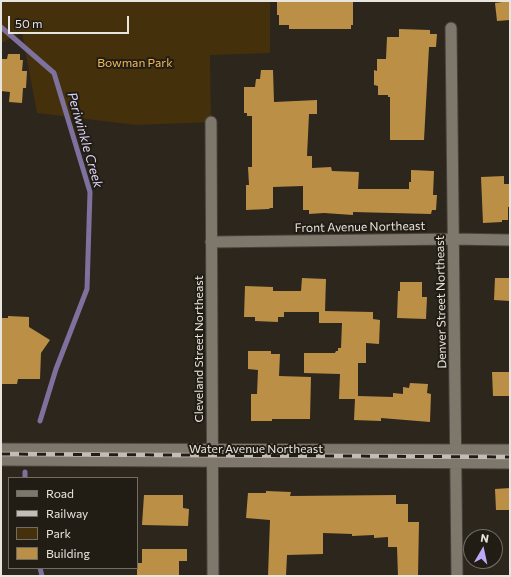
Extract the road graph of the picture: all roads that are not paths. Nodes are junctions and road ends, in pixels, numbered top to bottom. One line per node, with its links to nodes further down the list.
1 (450, 28): 3 (street, Denver Street Northeast)
2 (210, 122): 5 (street, Cleveland Street Northeast)
3 (453, 239): 4 (street, Front Avenue Northeast); 5 (street, Front Avenue Northeast); 8 (street, Denver Street Northeast)
4 (510, 240)
5 (211, 242): 7 (street, Cleveland Street Northeast)
6 (1, 449): 7 (street, Water Avenue Northeast)
7 (213, 450): 8 (street, Water Avenue Northeast); 11 (street, Cleveland Street Northeast)
8 (455, 450): 9 (street, Water Avenue Northeast); 12 (street, Denver Street Northeast)
9 (510, 450)
10 (1, 460): 11 (street, Water Avenue Northeast)
11 (213, 462): 12 (street, Water Avenue Northeast); 14 (street, Cleveland Street Northeast)
12 (456, 463): 13 (street, Water Avenue Northeast); 15 (street, Denver Street Northeast)
13 (510, 463)
14 (213, 576)
15 (457, 576)

